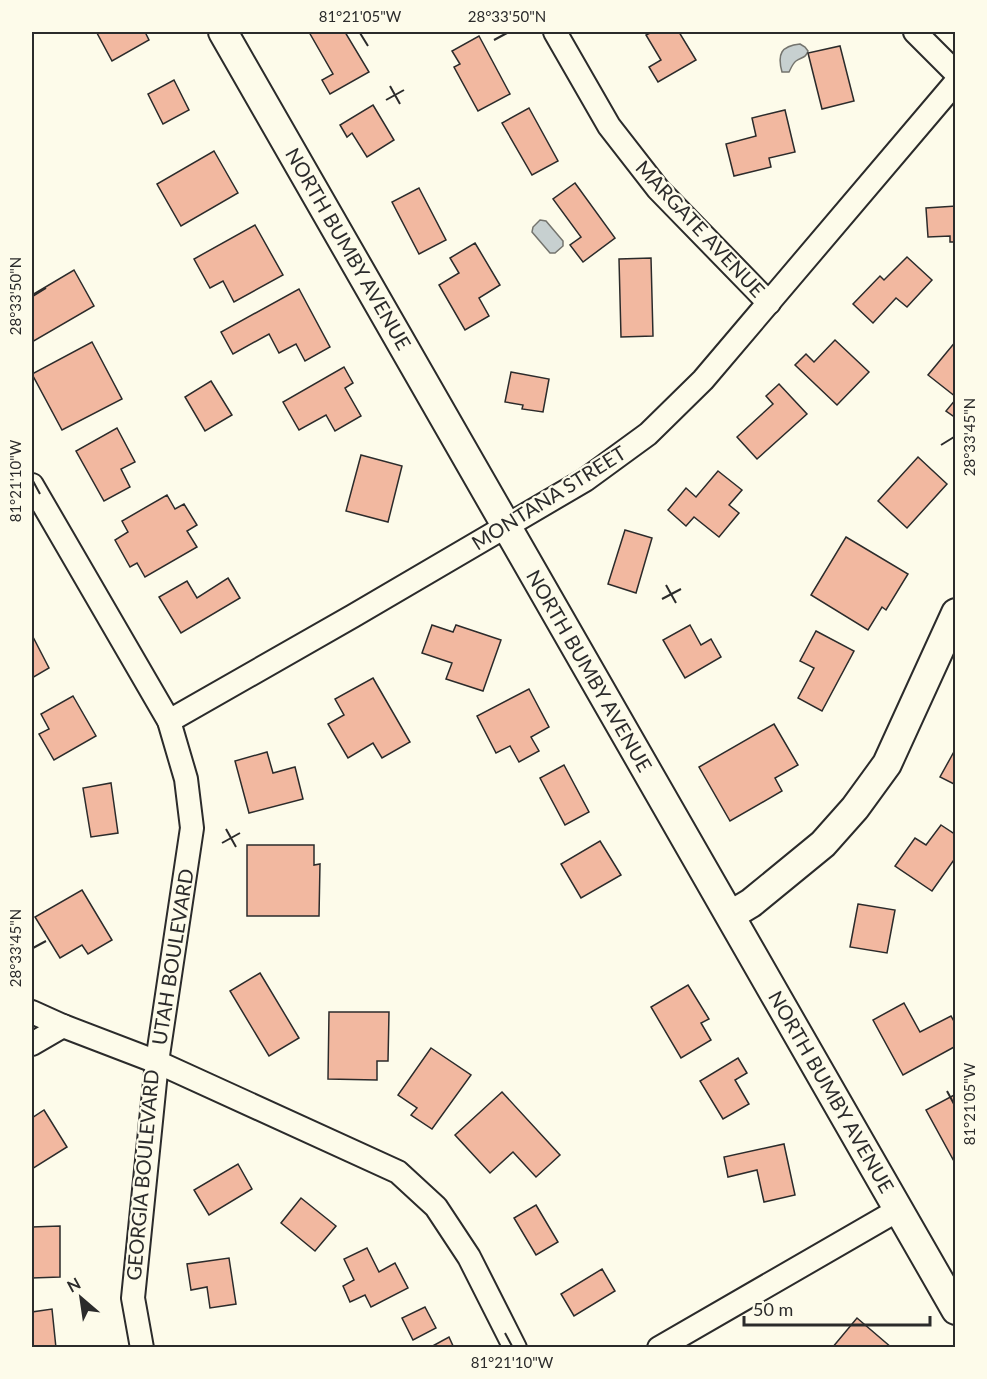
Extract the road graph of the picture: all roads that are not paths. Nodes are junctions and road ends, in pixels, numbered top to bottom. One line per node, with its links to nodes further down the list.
1 (223, 32): 8 (street, NORTH BUMBY AVENUE)
2 (555, 32): 6 (street, MARGATE AVENUE)
3 (915, 32): 4 (street)
4 (956, 73)
5 (956, 82): 6 (street, MONTANA STREET)
6 (769, 303): 8 (street, MONTANA STREET)
7 (32, 485): 10 (street, UTAH BOULEVARD)
8 (506, 527): 10 (street, MONTANA STREET); 11 (street, NORTH BUMBY AVENUE)
9 (956, 613): 11 (street)
10 (169, 721): 15 (street, UTAH BOULEVARD)
11 (731, 915): 16 (street, NORTH BUMBY AVENUE)
12 (32, 1012): 13 (street, GEORGIA BOULEVARD)
13 (63, 1026): 14 (street); 15 (street, GEORGIA BOULEVARD)
14 (32, 1044)
15 (157, 1062): 18 (street, GEORGIA BOULEVARD); 19 (street, UTAH BOULEVARD)
16 (898, 1210): 17 (street, NORTH BUMBY AVENUE); 20 (street)
17 (956, 1310)
18 (142, 1347)
19 (515, 1347)
20 (659, 1347)

